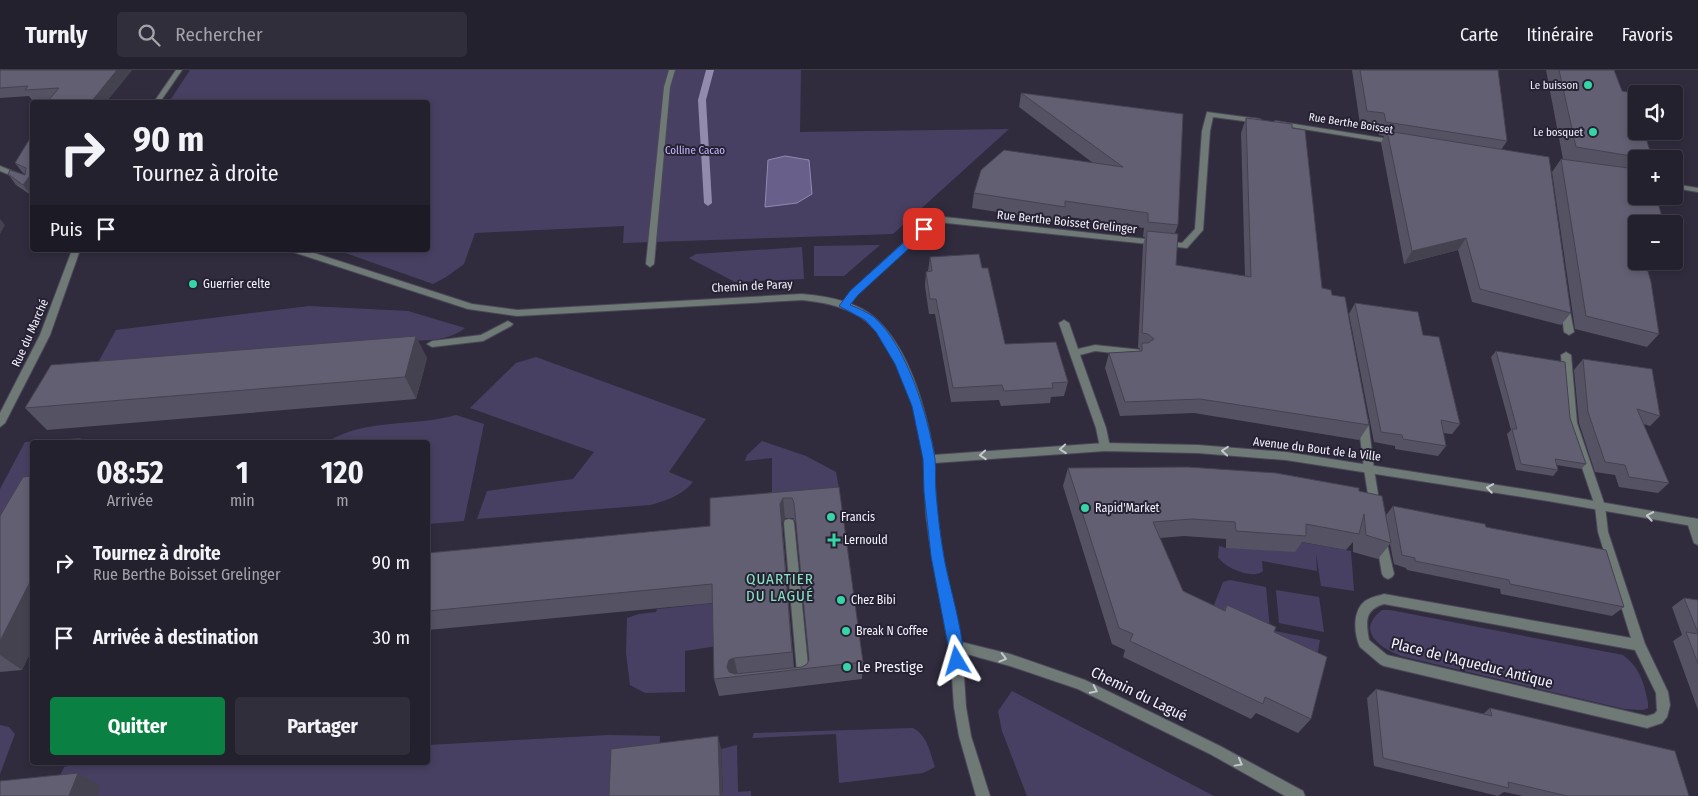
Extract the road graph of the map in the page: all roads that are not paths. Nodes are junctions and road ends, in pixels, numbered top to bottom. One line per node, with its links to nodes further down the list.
1 (179, 70): 3 (street)
2 (672, 70): 12 (street)
3 (157, 100)
4 (1210, 114): 5 (street, Rue Berthe Boisset); 14 (street, Rue Berthe Boisset Grelinger)
5 (1408, 144)
6 (0, 168): 7 (street)
7 (30, 181)
8 (1683, 188): 9 (street)
9 (1698, 190)
10 (75, 252): 23 (street, Rue du Marché)
11 (302, 252): 14 (street, Chemin de Paray)
12 (650, 264)
13 (1563, 293): 17 (street)
14 (844, 306): 25 (street, Chemin de Paray)
15 (1064, 323): 19 (street)
16 (508, 324): 18 (street)
17 (1569, 332)
18 (432, 344)
19 (1074, 353): 20 (street); 24 (street)
20 (1142, 353)
21 (1566, 355): 27 (street, Place de l'Aqueduc Antique)
22 (1361, 411): 26 (street)
23 (0, 423)
24 (1105, 447): 25 (street, Avenue du Bout de la Ville, one-way to 25); 26 (street, Avenue du Bout de la Ville, one-way to 24)
25 (929, 459): 33 (street, Chemin de Paray)
26 (1369, 468): 27 (street, Avenue du Bout de la Ville, one-way to 26); 31 (street)
27 (1600, 506): 28 (street, Avenue du Bout de la Ville, one-way to 27); 32 (street, Place de l'Aqueduc Antique)
28 (1695, 522): 30 (street)
29 (790, 523): 34 (street)
30 (1698, 540)
31 (1388, 574)
32 (1638, 645): 32 (street, Place de l'Aqueduc Antique)
33 (956, 646): 35 (street, Chemin de Paray); 36 (street, Chemin du Lagué, one-way to 36)
34 (784, 678)
35 (982, 796)
36 (1298, 796)

